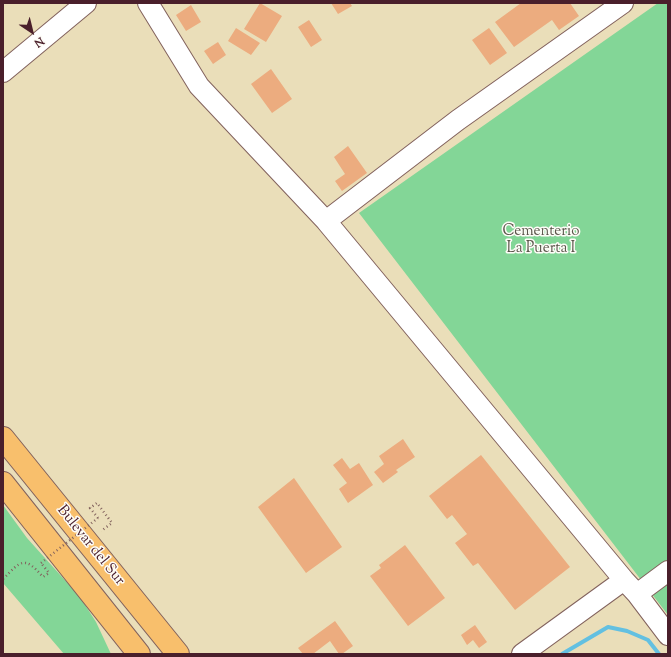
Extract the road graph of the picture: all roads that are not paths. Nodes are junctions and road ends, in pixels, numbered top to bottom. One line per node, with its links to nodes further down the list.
1 (86, 3): 4 (street)
2 (148, 3): 5 (street)
3 (623, 3): 5 (street)
4 (3, 72)
5 (326, 221): 9 (street)
6 (3, 438): 12 (highway, Bulevar del Sur)
7 (3, 483): 11 (highway, Bulevar del Sur)
8 (668, 571): 9 (street)
9 (631, 587): 10 (street); 13 (street)
10 (668, 635)
11 (139, 654)
12 (178, 654)
13 (522, 654)

